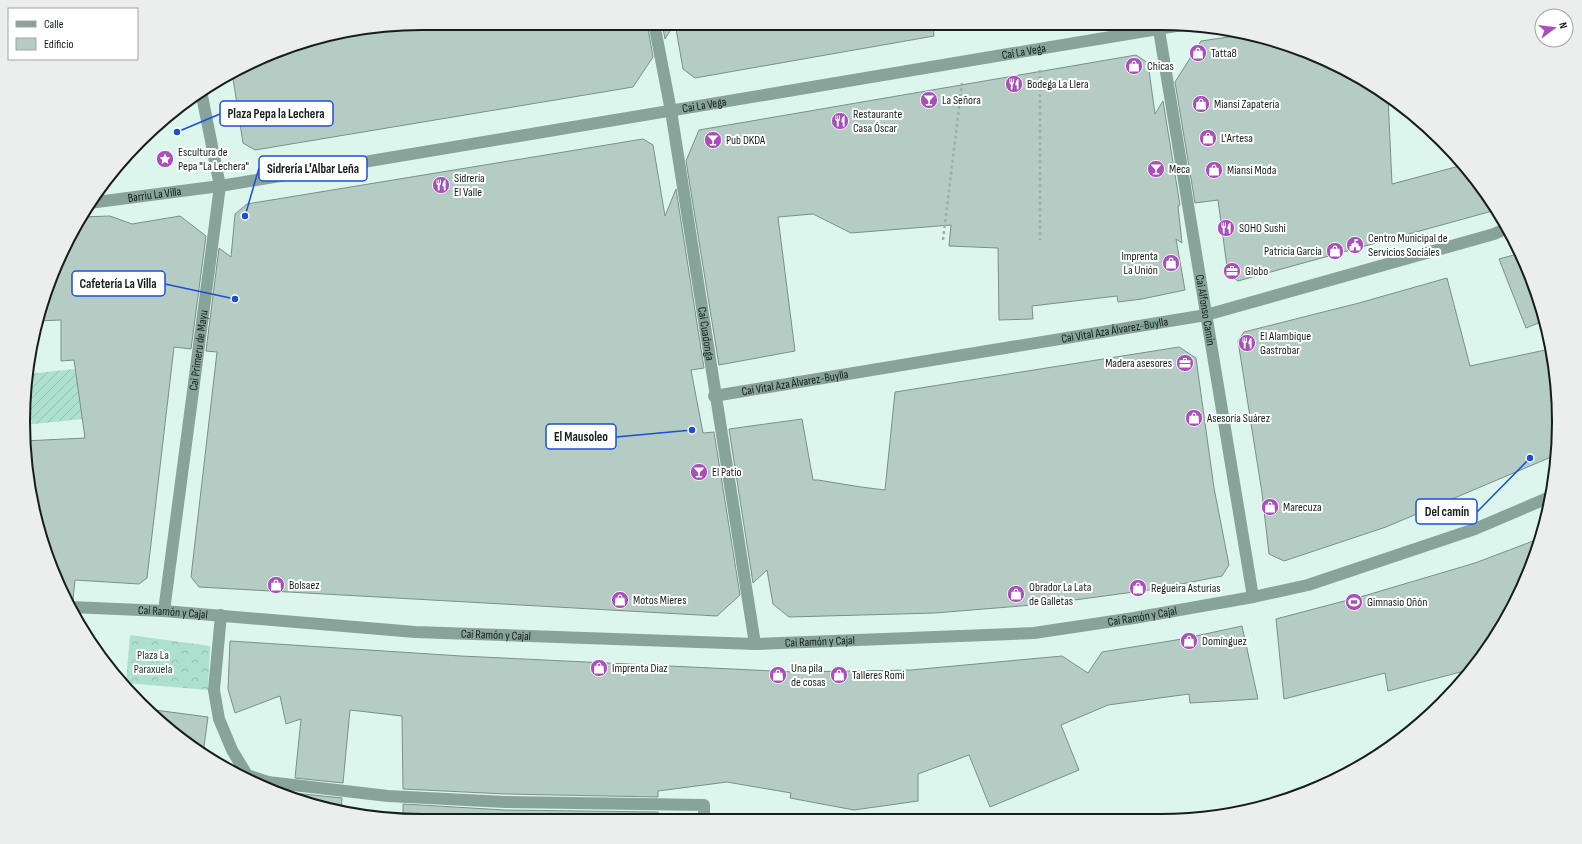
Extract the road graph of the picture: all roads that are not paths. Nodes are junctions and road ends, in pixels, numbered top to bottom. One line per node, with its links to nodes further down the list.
1 (655, 30): 5 (street, Cai Cuadonga)
2 (1137, 30): 5 (street, Cai La Vega)
3 (1159, 30): 9 (street, Cai Alfonso Camín)
4 (203, 97): 6 (street, Cai Primeru de Mayu)
5 (671, 111): 6 (street, Cai La Vega); 10 (street, Cai Cuadonga)
6 (220, 186): 7 (street, Barriu La Villa); 14 (street, Cai Primeru de Mayu)
7 (98, 202)
8 (1502, 231): 9 (street, Cai Vital Aza Álvarez-Buylla)
9 (1206, 315): 10 (street, Cai Vital Aza Álvarez-Buylla); 12 (street, Cai Alfonso Camín)
10 (714, 396): 16 (street, Cai Cuadonga)
11 (1544, 500): 12 (street, Cai Ramón y Cajal)
12 (1253, 597): 16 (street, Cai Ramón y Cajal)
13 (77, 607): 14 (street, Cai Ramón y Cajal)
14 (164, 611): 15 (street, Cai Ramón y Cajal)
15 (221, 616): 16 (street, Cai Ramón y Cajal); 17 (street)
16 (754, 644)
17 (245, 772)
18 (265, 781): 19 (street)
19 (704, 814)

